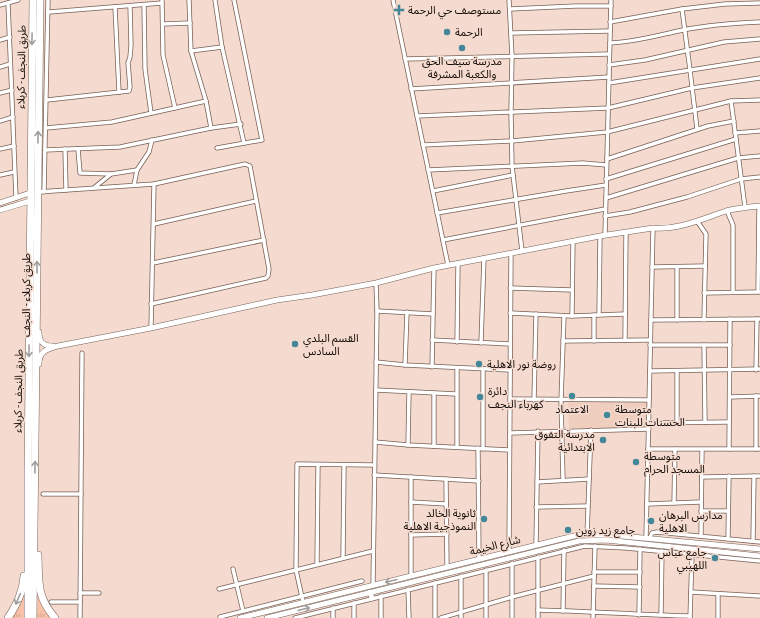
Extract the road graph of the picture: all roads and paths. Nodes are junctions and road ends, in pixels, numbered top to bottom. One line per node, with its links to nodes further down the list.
1 (18, 0): 13 (street)
2 (33, 0): 106 (highway, طريق النجف - کربلاء, one-way to 106)
3 (40, 0): 106 (highway, طريق کربلاء - النجف, one-way to 3)
4 (48, 0): 23 (street)
5 (137, 0): 16 (street)
6 (189, 0): 26 (street)
7 (215, 0): 35 (street)
8 (234, 0): 78 (street)
9 (392, 0): 40 (street)
10 (509, 0): 22 (street)
11 (611, 0): 19 (street)
12 (162, 2): 17 (street); 27 (street)
13 (8, 3): 15 (street); 31 (street)
14 (760, 3): 21 (street)
15 (0, 5)
16 (137, 5): 17 (street); 18 (street)
17 (144, 5): 63 (street)
18 (130, 6): 20 (street); 53 (street)
19 (611, 6): 22 (street); 24 (street)
20 (115, 7): 23 (street); 53 (street)
21 (682, 9): 24 (street); 28 (street)
22 (510, 10): 30 (street)
23 (49, 12): 55 (street)
24 (610, 22): 29 (street)
25 (760, 22): 28 (street)
26 (190, 23): 27 (street); 37 (street)
27 (163, 24): 59 (street)
28 (685, 29): 34 (street); 36 (street)
29 (610, 31): 30 (street); 34 (street)
30 (512, 34): 39 (street)
31 (10, 37): 33 (street); 42 (street)
32 (760, 39): 36 (street)
33 (0, 40)
34 (610, 43): 38 (street)
35 (222, 47): 37 (street); 68 (street)
36 (688, 50): 43 (street); 45 (street)
37 (191, 51): 57 (street)
38 (609, 54): 39 (street); 43 (street)
39 (512, 56): 40 (street); 48 (street)
40 (405, 59): 51 (street)
41 (760, 59): 45 (street)
42 (10, 64): 44 (street); 52 (street)
43 (609, 66): 46 (street)
44 (0, 67)
45 (690, 70): 49 (street); 50 (street)
46 (609, 77): 48 (street); 49 (street)
47 (760, 78): 50 (street)
48 (512, 83): 51 (street); 62 (street)
49 (609, 84): 60 (street)
50 (692, 88): 60 (street); 61 (street)
51 (411, 89): 64 (street)
52 (12, 90): 54 (street); 65 (street)
53 (119, 92): 55 (street)
54 (0, 93)
55 (47, 100): 69 (street)
56 (760, 100): 58 (street)
57 (206, 101): 59 (street); 70 (street)
58 (731, 101): 61 (street); 67 (street)
59 (175, 108): 63 (street)
60 (608, 108): 62 (street); 73 (street)
61 (694, 110): 71 (street); 73 (street)
62 (511, 112): 64 (street); 77 (street)
63 (151, 113): 69 (street)
64 (417, 116): 79 (street)
65 (13, 117): 66 (street); 80 (street)
66 (0, 121)
67 (734, 121): 71 (street); 74 (street)
68 (241, 124): 70 (street); 78 (street)
69 (46, 128): 85 (street)
70 (211, 128): 76 (street)
71 (697, 129): 88 (street)
72 (760, 131): 74 (street)
73 (607, 132): 77 (street); 88 (street)
74 (735, 133): 75 (street)
75 (736, 139): 87 (street); 98 (street)
76 (152, 140): 84 (street); 91 (street)
77 (512, 141): 79 (street); 90 (street)
78 (244, 143): 81 (street)
79 (423, 145): 92 (street)
80 (14, 146): 82 (street); 93 (street)
81 (216, 148)
82 (0, 149)
83 (65, 149): 84 (street); 85 (street); 104 (street)
84 (78, 149): 94 (street)
85 (45, 150): 106 (street)
86 (760, 156): 87 (street)
87 (738, 158): 99 (street); 109 (street)
88 (607, 159): 89 (street)
89 (606, 165): 90 (street); 98 (street)
90 (512, 166): 92 (street); 95 (street)
91 (137, 170): 94 (street); 101 (street)
92 (428, 170): 105 (street)
93 (14, 172): 96 (street); 108 (street)
94 (111, 174): 103 (street)
95 (513, 175): 105 (street); 110 (street)
96 (0, 176)
97 (760, 177): 99 (street)
98 (606, 179): 102 (street)
99 (741, 179): 115 (street); 120 (street)
100 (154, 184): 101 (street); 111 (street); 122 (street)
101 (134, 185): 103 (street)
102 (606, 186): 109 (street); 110 (street)
103 (94, 188): 104 (street)
104 (66, 190): 106 (street)
105 (433, 191): 119 (street)
106 (36, 194): 107 (street); 113 (street); 142 (highway, طريق کربلاء - النجف, one-way to 106); 239 (highway, طريق النجف - کربلاء, one-way to 239)
107 (23, 196): 108 (street); 113 (street)
108 (16, 198): 112 (street)
109 (606, 198): 116 (street)
110 (516, 200): 119 (street); 123 (street)
111 (256, 201): 122 (street); 127 (street)
112 (0, 203)
113 (22, 203): 117 (street)
114 (760, 206): 115 (street); 145 (street)
115 (745, 207): 118 (street)
116 (605, 209): 120 (street); 123 (street)
117 (0, 210)
118 (727, 211): 121 (street); 144 (street)
119 (437, 213): 128 (street)
120 (605, 216): 126 (street)
121 (697, 221): 124 (street); 136 (street)
122 (154, 224): 133 (street)
123 (519, 225): 128 (street); 130 (street)
124 (653, 228): 125 (street); 137 (street)
125 (626, 232): 126 (street); 153 (street)
126 (602, 235): 129 (street); 154 (street)
127 (264, 240): 133 (street); 147 (street)
128 (443, 240): 135 (street)
129 (573, 241): 130 (street); 143 (street)
130 (522, 251): 131 (street)
131 (511, 253): 132 (street); 141 (street)
132 (484, 258): 134 (street); 168 (street)
133 (153, 263): 147 (street)
134 (458, 263): 135 (street); 167 (street)
135 (448, 265): 139 (street)
136 (705, 266): 138 (street); 146 (street)
137 (652, 267): 138 (street); 159 (street)
138 (677, 267): 160 (street)
139 (434, 268): 140 (street); 151 (street)
140 (376, 284): 148 (street); 162 (street)
141 (510, 288): 143 (street); 150 (street)
142 (37, 289): 172 (street); 196 (highway, طريق کربلاء - النجف)
143 (572, 290): 156 (street)
144 (733, 292): 145 (street); 146 (street)
145 (759, 292)
146 (704, 293): 161 (street)
147 (151, 304): 162 (street)
148 (377, 310): 149 (street); 175 (street)
149 (407, 312): 151 (street); 176 (street)
150 (510, 313): 152 (street); 170 (street)
151 (433, 314): 163 (street)
152 (536, 314): 155 (street); 193 (street)
153 (625, 314): 154 (street); 164 (street)
154 (597, 315): 156 (street); 166 (street)
155 (564, 316): 156 (street); 165 (street)
156 (572, 316)
157 (730, 319): 158 (street); 161 (street); 171 (street)
158 (758, 319): 180 (street)
159 (651, 320): 160 (street); 169 (street)
160 (677, 320): 161 (street)
161 (704, 320)
162 (151, 328): 172 (street)
163 (432, 340): 167 (street); 177 (street)
164 (625, 340): 166 (street); 169 (street)
165 (563, 341): 166 (street); 194 (street)
166 (594, 341)
167 (457, 342): 168 (street)
168 (481, 343): 170 (street)
169 (650, 343): 173 (street); 183 (street)
170 (510, 344): 181 (street)
171 (730, 345): 173 (street); 182 (street)
172 (58, 346): 196 (street)
173 (704, 346): 185 (street)
174 (82, 352): 233 (street)
175 (376, 362): 176 (street); 186 (street)
176 (405, 365): 177 (street)
177 (432, 366): 178 (street)
178 (457, 368): 179 (street); 189 (street)
179 (483, 369): 181 (street); 211 (street)
180 (758, 369): 182 (street)
181 (510, 370): 192 (street)
182 (730, 370): 185 (street); 191 (street)
183 (650, 371): 184 (street); 195 (street)
184 (677, 371): 185 (street); 197 (street)
185 (705, 371): 198 (street)
186 (376, 390): 187 (street); 206 (street)
187 (409, 392): 188 (street); 207 (street)
188 (434, 393): 189 (street); 208 (street)
189 (456, 394): 209 (street)
190 (758, 396): 191 (street); 215 (street)
191 (730, 397): 199 (street)
192 (510, 399): 193 (street); 205 (street)
193 (534, 400): 194 (street)
194 (561, 400): 195 (street); 203 (street)
195 (649, 400): 200 (street)
196 (36, 411): 239 (highway, طريق کربلاء - النجف, one-way to 196)
197 (677, 422): 198 (street); 200 (street)
198 (705, 422): 199 (street)
199 (729, 422): 214 (street)
200 (649, 423): 201 (street)
201 (649, 429): 202 (street); 212 (street)
202 (591, 430): 203 (street); 228 (street)
203 (562, 431): 204 (street); 229 (street)
204 (538, 432): 205 (street); 231 (street)
205 (510, 433): 216 (street)
206 (375, 442): 207 (street); 220 (street)
207 (408, 445): 208 (street)
208 (434, 446): 209 (street)
209 (457, 447): 210 (street)
210 (478, 448): 211 (street); 230 (street)
211 (483, 449): 216 (street)
212 (648, 449): 213 (street); 238 (street)
213 (675, 449): 217 (street); 236 (street)
214 (729, 449): 215 (street); 217 (street)
215 (758, 449)
216 (509, 450): 265 (street)
217 (702, 450): 226 (street)
218 (318, 465): 219 (street); 273 (street); 277 (street)
219 (344, 465): 220 (street); 269 (street)
220 (374, 465): 221 (street)
221 (374, 476): 225 (street); 263 (street)
222 (729, 476): 223 (street); 226 (street); 243 (street)
223 (754, 476): 224 (street); 251 (street)
224 (760, 476)
225 (411, 477): 227 (street); 234 (street)
226 (702, 477): 235 (street)
227 (446, 479): 230 (street); 237 (street)
228 (589, 479): 229 (street); 240 (street)
229 (563, 480): 231 (street)
230 (478, 481): 270 (street)
231 (537, 482): 241 (street)
232 (43, 494): 233 (street)
233 (81, 494): 299 (street)
234 (411, 502): 237 (street); 244 (street)
235 (701, 502): 236 (street); 242 (street)
236 (674, 503): 238 (street)
237 (446, 504): 245 (street)
238 (647, 504): 248 (street)
239 (31, 506): 294 (highway, طريق النجف - کربلاء); 322 (highway, one-way to 322); 325 (highway)
240 (588, 506): 241 (street); 246 (street)
241 (536, 508): 254 (street)
242 (701, 511): 243 (street); 247 (street)
243 (728, 511): 249 (street)
244 (411, 534): 245 (street); 281 (street)
245 (447, 534): 274 (street)
246 (587, 534): 248 (street, شارع الخيمة); 254 (street, شارع الخيمة)
247 (701, 536): 248 (street); 249 (street)
248 (648, 538): 250 (street, شارع الخيمة)
249 (725, 539): 251 (street); 258 (street)
250 (660, 540): 252 (street, شارع الخيمة); 257 (street)
251 (753, 541): 253 (street)
252 (684, 542): 258 (street, شارع الخيمة); 259 (street)
253 (760, 542)
254 (536, 545): 265 (street, شارع الخيمة)
255 (626, 545): 256 (street); 257 (street, شارع الخيمة); 260 (street); 283 (street, شارع الخيمة)
256 (595, 546): 262 (street); 280 (street)
257 (656, 546): 259 (street, شارع الخيمة)
258 (722, 546): 261 (street, شارع الخيمة)
259 (685, 548): 267 (street, شارع الخيمة)
260 (640, 549): 264 (street); 279 (street)
261 (760, 549)
262 (564, 550): 268 (street); 287 (street)
263 (373, 551): 269 (street); 289 (street)
264 (662, 551): 266 (street); 318 (street)
265 (509, 552): 270 (street, شارع الخيمة)
266 (692, 554): 271 (street); 297 (street)
267 (760, 556)
268 (538, 557): 272 (street); 295 (street)
269 (343, 558): 273 (street)
270 (479, 559): 274 (street, شارع الخيمة)
271 (760, 561)
272 (512, 563): 278 (street); 303 (street)
273 (317, 564): 277 (street)
274 (447, 567): 276 (street, شارع الخيمة)
275 (233, 569): 288 (street)
276 (440, 569): 281 (street, شارع الخيمة); 283 (street)
277 (296, 570): 288 (street); 305 (street)
278 (486, 570): 282 (street); 309 (street)
279 (640, 572): 280 (street); 291 (street)
280 (594, 574): 287 (street); 290 (street)
281 (413, 576): 285 (street); 289 (street, شارع الخيمة, one-way to 289)
282 (460, 576): 286 (street); 315 (street)
283 (432, 577): 285 (street, شارع الخيمة)
284 (362, 582): 305 (street)
285 (408, 583): 296 (street, شارع الخيمة)
286 (436, 583): 293 (street); 335 (street)
287 (563, 583): 295 (street); 312 (street)
288 (237, 584): 292 (street); 313 (street)
289 (373, 586): 305 (street, شارع الخيمة)
290 (594, 586): 291 (street); 314 (street)
291 (640, 587): 317 (street)
292 (219, 588)
293 (408, 589): 301 (street); 334 (street)
294 (31, 590): 323 (highway); 324 (highway)
295 (538, 590): 303 (street); 311 (street)
296 (370, 592): 304 (street); 328 (street, شارع الخيمة, one-way to 296)
297 (691, 592): 300 (street); 321 (street)
298 (100, 593): 299 (street)
299 (80, 594): 307 (street)
300 (718, 594): 302 (street); 342 (street)
301 (381, 596): 304 (street); 333 (street)
302 (760, 596)
303 (512, 597): 309 (street); 339 (street)
304 (372, 598): 308 (street)
305 (302, 599): 313 (street); 327 (street, شارع الخيمة)
306 (51, 602): 307 (street)
307 (80, 602): 326 (street)
308 (354, 603): 310 (street); 332 (street)
309 (486, 605): 315 (street); 338 (street)
310 (333, 608): 316 (street); 331 (street)
311 (538, 610): 312 (street); 340 (street)
312 (563, 610): 314 (street)
313 (243, 611): 320 (street)
314 (593, 611): 319 (street); 341 (street)
315 (461, 612): 336 (street); 337 (street)
316 (313, 613): 329 (street); 330 (street)
317 (639, 615): 318 (street); 319 (street)
318 (661, 615): 321 (street)
319 (623, 616)
320 (220, 617)
321 (690, 617)
322 (8, 618)
323 (28, 618)
324 (33, 618)
325 (55, 618)
326 (80, 618)
327 (240, 618)
328 (266, 618)
329 (295, 618)
330 (313, 618)
331 (333, 618)
332 (354, 618)
333 (381, 618)
334 (409, 618)
335 (435, 618)
336 (441, 618)
337 (461, 618)
338 (486, 618)
339 (512, 618)
340 (538, 618)
341 (593, 618)
342 (718, 618)

